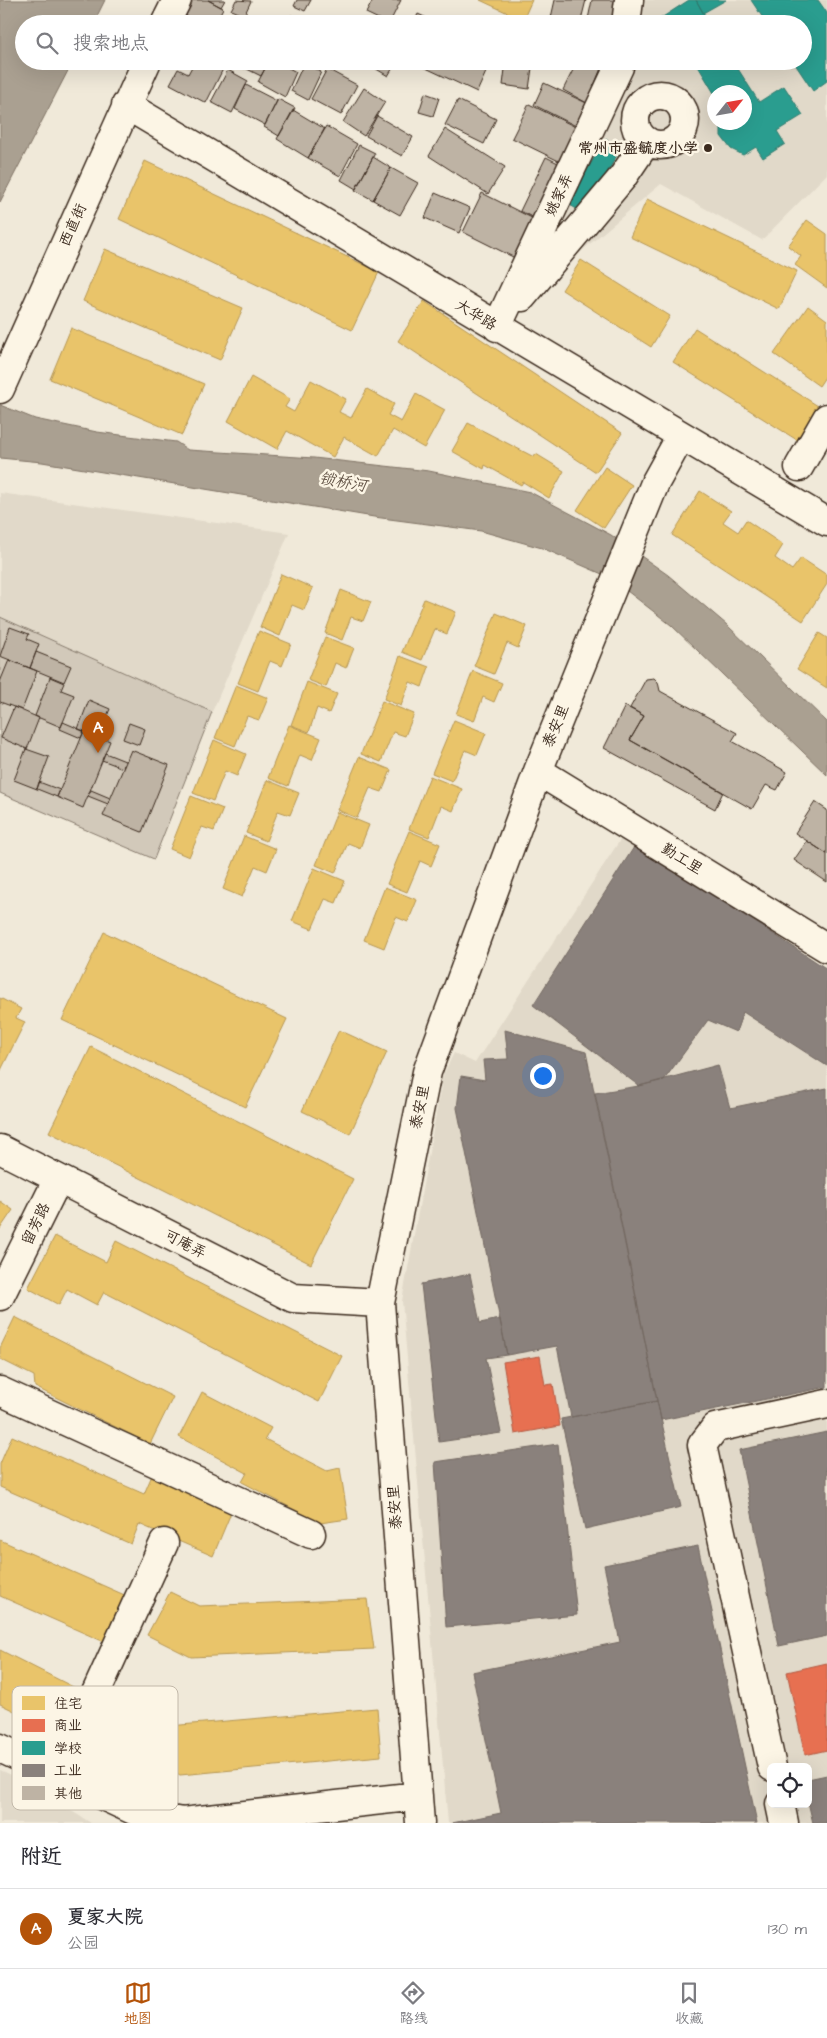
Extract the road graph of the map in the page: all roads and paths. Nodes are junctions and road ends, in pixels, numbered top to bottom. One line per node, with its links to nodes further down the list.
1 (176, 0): 3 (street)
2 (629, 0): 4 (street)
3 (169, 15)
4 (627, 15)
5 (143, 70): 7 (street, 西直街)
6 (618, 70): 9 (street, 姚家弄)
7 (126, 105): 9 (street, 大华路); 10 (street, 西直街)
8 (647, 141): 9 (street)
9 (497, 327): 12 (street, 大华路)
10 (0, 389)
11 (827, 418): 13 (street)
12 (682, 436): 14 (street, 大华路); 15 (street, 泰安里)
13 (799, 467)
14 (827, 522)
15 (538, 770): 16 (street, 勤工里); 20 (street, 泰安里)
16 (827, 948)
17 (0, 1149): 18 (street, 可庵弄)
18 (58, 1179): 19 (street, 留芳路); 20 (street, 可庵弄)
19 (0, 1296)
20 (380, 1303): 29 (street, 泰安里)
21 (0, 1391): 23 (street)
22 (827, 1404): 28 (street)
23 (311, 1534)
24 (164, 1543): 25 (street)
25 (99, 1686)
26 (0, 1748): 27 (street)
27 (12, 1753)
28 (771, 1763)
29 (418, 1796): 32 (street); 33 (street, 泰安里)
30 (781, 1808): 34 (street)
31 (126, 1810): 32 (street)
32 (143, 1819)
33 (420, 1823)
34 (784, 1823)

